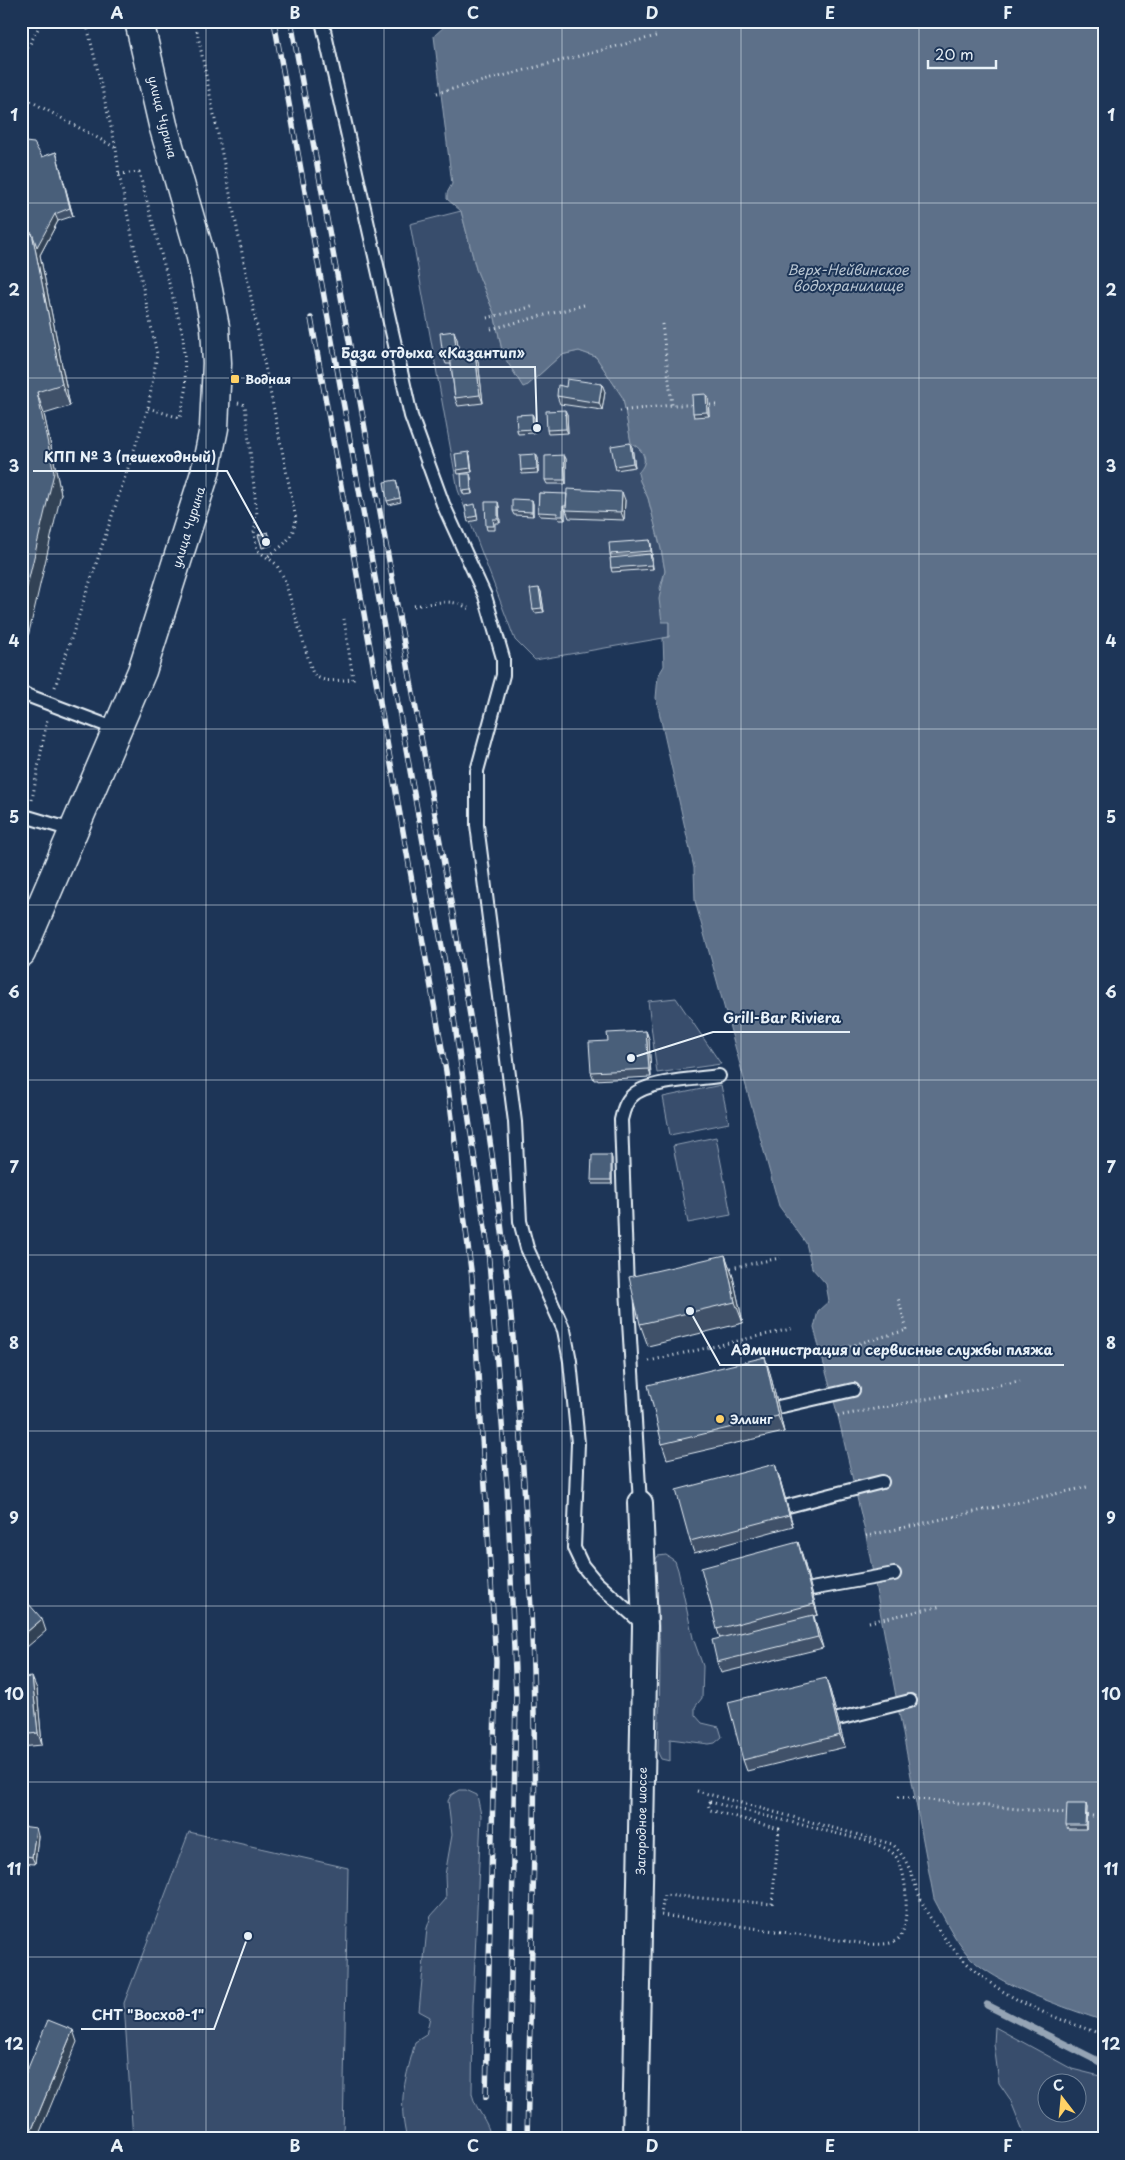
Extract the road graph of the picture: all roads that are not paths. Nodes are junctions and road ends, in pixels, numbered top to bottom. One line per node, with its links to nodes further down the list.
1 (139, 21): 4 (street, улица Чурина)
2 (322, 21): 16 (lane)
3 (21, 693): 4 (lane)
4 (119, 730): 6 (street, улица Чурина)
5 (25, 817): 6 (lane)
6 (75, 831): 7 (street, улица Чурина)
7 (21, 953)
8 (718, 1076): 12 (lane)
9 (853, 1390): 10 (lane)
10 (778, 1407)
11 (882, 1482): 13 (lane)
12 (640, 1503): 16 (street, Загородное шоссе)
13 (788, 1506)
14 (894, 1574): 15 (lane)
15 (811, 1589)
16 (644, 1626): 19 (street, Загородное шоссе)
17 (910, 1701): 18 (lane)
18 (838, 1719)
19 (635, 2139)

